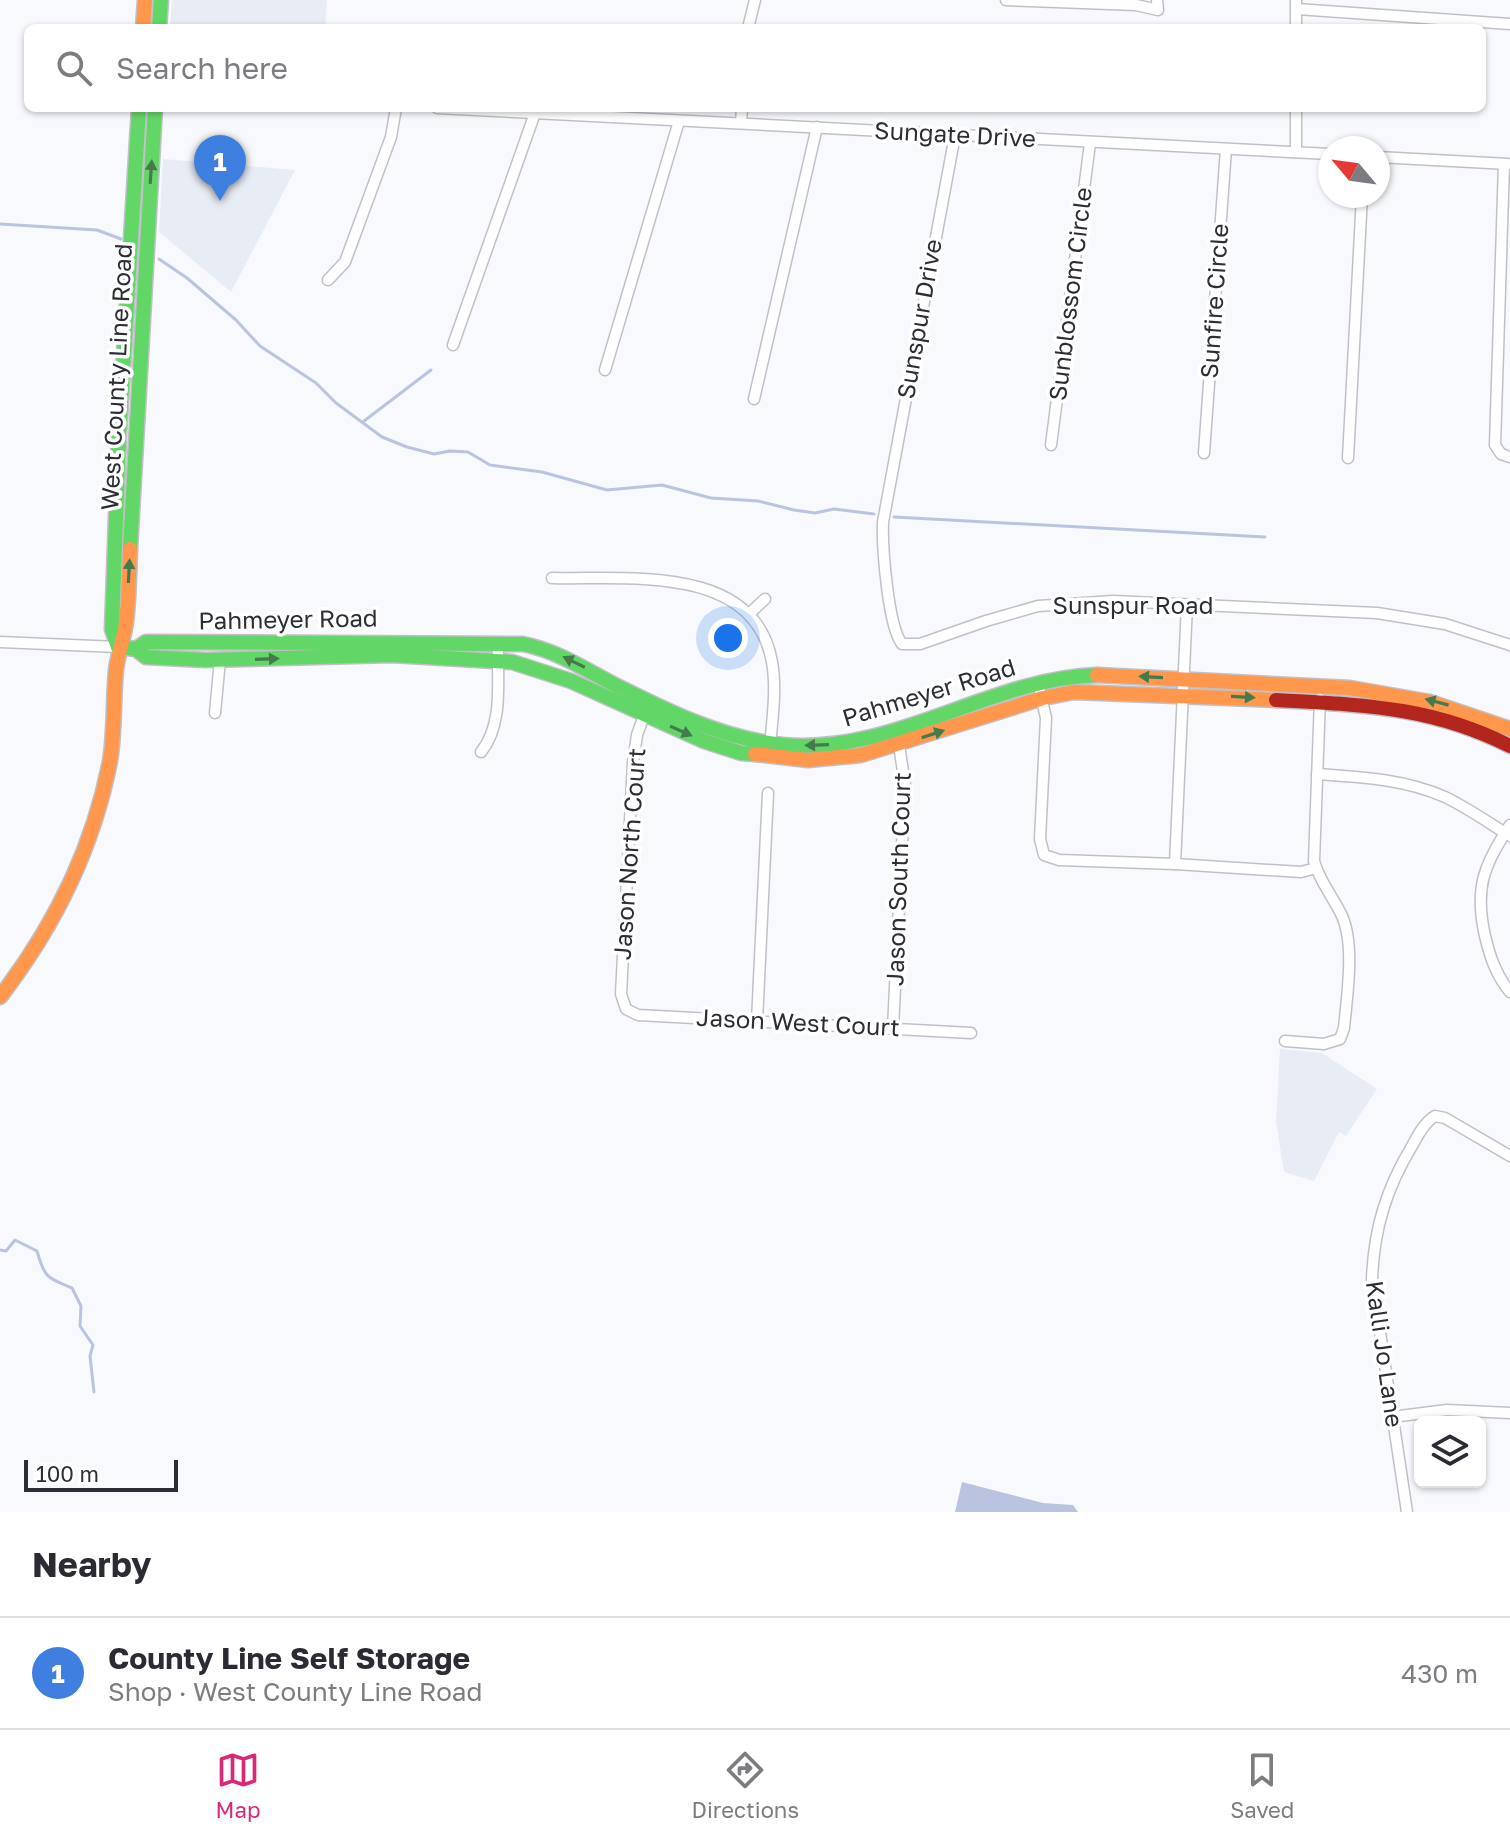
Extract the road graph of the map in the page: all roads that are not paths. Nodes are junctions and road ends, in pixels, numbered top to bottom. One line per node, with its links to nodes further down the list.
1 (145, 0): 7 (street)
2 (161, 0): 8 (street)
3 (755, 0): 9 (street)
4 (1006, 0): 5 (street)
5 (1157, 5)
6 (1296, 5): 10 (street)
7 (143, 24)
8 (159, 24)
9 (749, 24)
10 (1510, 24)
11 (139, 112): 29 (street, West County Line Road)
12 (154, 112): 29 (street, West County Line Road, one-way to 12)
13 (395, 112): 30 (street)
14 (515, 112): 17 (street, Sungate Drive)
15 (742, 112): 19 (street)
16 (1296, 112): 24 (street)
17 (535, 113): 18 (street, Sungate Drive); 31 (street)
18 (679, 121): 19 (street, Sungate Drive); 32 (street)
19 (741, 122): 20 (street, Sungate Drive)
20 (817, 127): 21 (street, Sungate Drive); 33 (street)
21 (955, 135): 22 (street, Sungate Drive); 38 (street, Sunspur Drive)
22 (1090, 143): 23 (street, Sungate Drive); 34 (street, Sunblossom Circle)
23 (1226, 149): 24 (street, Sungate Drive); 35 (street, Sunfire Circle)
24 (1296, 151): 25 (street, Sungate Drive)
25 (1318, 153)
26 (1390, 158): 27 (street)
27 (1507, 164): 36 (street)
28 (1361, 208): 37 (street)
29 (140, 215): 45 (street, West County Line Road)
30 (328, 280)
31 (453, 345)
32 (605, 370)
33 (754, 399)
34 (1051, 445)
35 (1204, 453)
36 (1505, 456)
37 (1348, 458)
38 (886, 504): 41 (street, Sunspur Road)
39 (552, 578): 42 (street)
40 (765, 599): 42 (street)
41 (1187, 605): 44 (street, Sunspur Road); 51 (street)
42 (749, 614): 59 (street)
43 (0, 642): 45 (street, Pahmeyer Road)
44 (1510, 645)
45 (118, 647): 46 (street, Pahmeyer Road); 67 (street, West County Line Road)
46 (136, 649): 47 (street, Pahmeyer Road); 48 (street, Pahmeyer Road)
47 (498, 653): 48 (street, Pahmeyer Road, one-way to 47); 54 (street, Pahmeyer Road); 60 (street)
48 (220, 660): 55 (street)
49 (1038, 683): 51 (street, Pahmeyer Road, one-way to 49); 52 (street); 57 (street, Pahmeyer Road)
50 (1320, 685): 51 (street, Pahmeyer Road); 53 (street); 56 (street, Pahmeyer Road, one-way to 50)
51 (1184, 687): 52 (street, Pahmeyer Road); 53 (street, Pahmeyer Road, one-way to 53); 64 (street)
52 (1043, 698): 57 (street, Pahmeyer Road, one-way to 52); 64 (street)
53 (1320, 700): 58 (street, Pahmeyer Road); 61 (street)
54 (647, 707): 59 (street, Pahmeyer Road); 68 (street, Jason North Court)
55 (215, 713)
56 (1510, 729)
57 (897, 738): 59 (street, Pahmeyer Road); 70 (street, Jason South Court)
58 (1510, 746)
59 (770, 750)
60 (481, 752)
61 (1317, 774): 63 (street); 65 (street)
62 (768, 793): 69 (street)
63 (1508, 832): 66 (street)
64 (1175, 864): 65 (street)
65 (1316, 868): 72 (street)
66 (1510, 992)
67 (0, 997)
68 (626, 1009): 69 (street, Jason West Court)
69 (757, 1021): 70 (street, Jason West Court)
70 (893, 1028): 71 (street, Jason West Court)
71 (971, 1033)
72 (1285, 1041)
73 (1510, 1156): 75 (street, Kalli Jo Lane)
74 (1510, 1413): 75 (street)
75 (1392, 1417): 76 (street, Kalli Jo Lane)
76 (1407, 1512)

